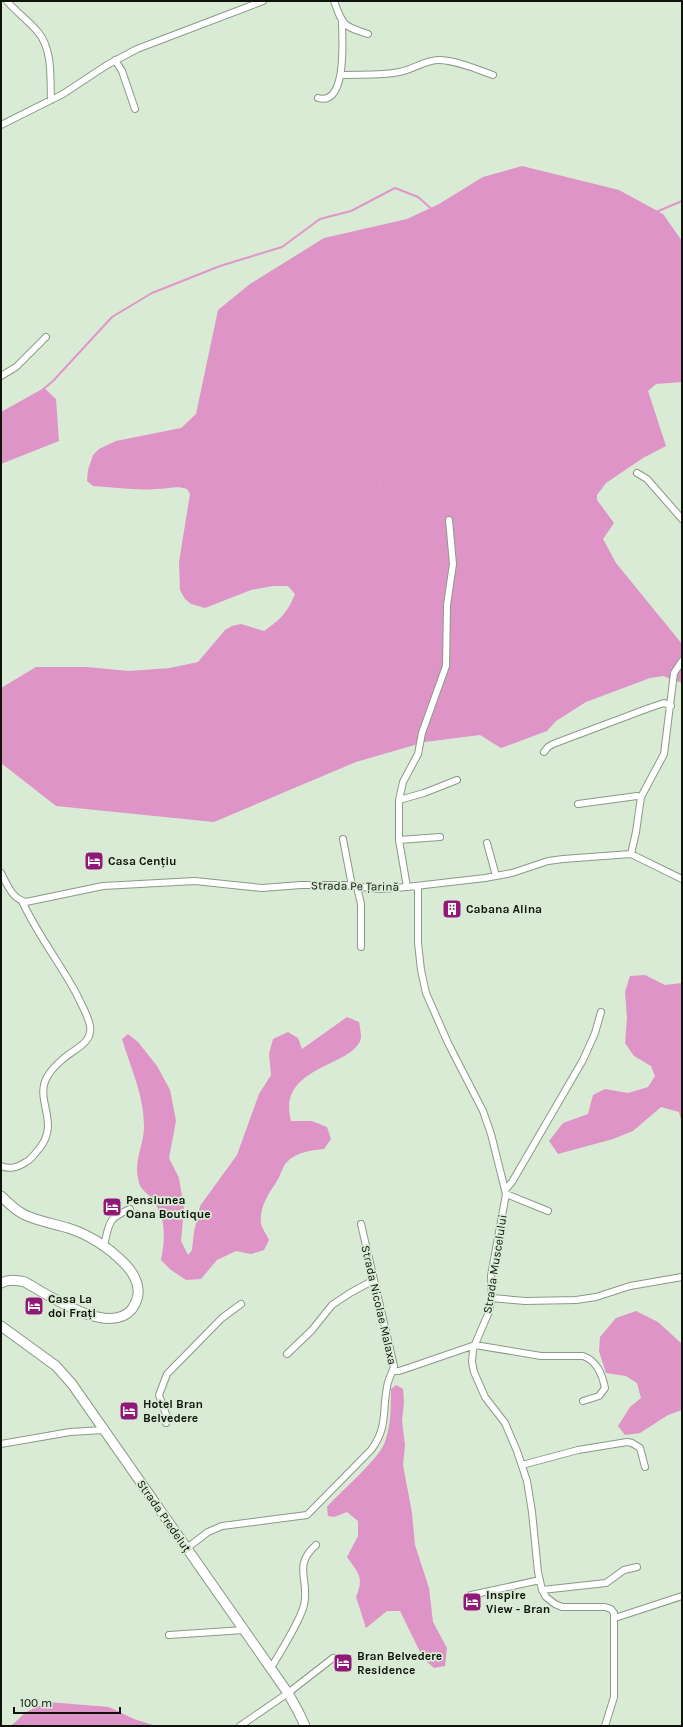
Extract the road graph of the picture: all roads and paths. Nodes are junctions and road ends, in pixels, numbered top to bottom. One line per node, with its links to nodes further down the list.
1 (7, 1): 10 (street)
2 (263, 1): 6 (street)
3 (334, 1): 4 (street)
4 (342, 22): 5 (street); 8 (street)
5 (368, 34)
6 (115, 60): 10 (street); 11 (street)
7 (493, 74): 8 (street)
8 (341, 75): 9 (street)
9 (318, 98)
10 (51, 100): 12 (street)
11 (135, 109)
12 (1, 125)
13 (46, 337): 14 (street)
14 (1, 376)
15 (637, 473): 16 (street)
16 (682, 519)
17 (449, 520): 23 (street)
18 (682, 661): 19 (street)
19 (671, 706): 20 (street); 22 (street)
20 (544, 752)
21 (457, 780): 23 (street)
22 (641, 797): 24 (street); 29 (street)
23 (399, 800): 27 (street)
24 (578, 804)
25 (440, 838): 27 (street)
26 (343, 839): 33 (street)
27 (399, 840): 35 (street)
28 (487, 844): 31 (street)
29 (631, 854): 31 (street, Strada Pe Țarină); 32 (street)
30 (1, 873): 36 (street)
31 (496, 876): 34 (street, Strada Pe Țarină)
32 (682, 879)
33 (354, 886): 35 (street, Strada Pe Țarină); 36 (street, Strada Pe Țarină); 37 (street)
34 (418, 886): 35 (street, Strada Pe Țarină); 40 (street, Strada Muscelului)
35 (407, 887)
36 (22, 901): 39 (street)
37 (361, 947)
38 (601, 1012): 40 (street)
39 (1, 1166)
40 (505, 1192): 43 (street); 49 (street, Strada Muscelului)
41 (1, 1196): 45 (main road)
42 (130, 1209): 45 (street)
43 (548, 1212)
44 (360, 1224): 47 (street, Strada Nicolae Malaxa)
45 (104, 1245): 48 (main road)
46 (682, 1277): 49 (street)
47 (374, 1280): 53 (street); 54 (street, Strada Nicolae Malaxa)
48 (1, 1284)
49 (492, 1298): 52 (street, Strada Muscelului)
50 (241, 1304): 56 (street)
51 (1, 1326): 57 (main road, Strada Predeluț)
52 (475, 1345): 54 (street); 55 (street); 59 (street, Strada Muscelului)
53 (287, 1354)
54 (393, 1371): 62 (street, Strada Nicolae Malaxa)
55 (583, 1401)
56 (166, 1423)
57 (103, 1430): 58 (street); 62 (main road, Strada Predeluț)
58 (1, 1444)
59 (522, 1465): 60 (street); 64 (street, Strada Muscelului)
60 (645, 1467)
61 (316, 1544): 72 (street)
62 (187, 1548): 69 (main road, Strada Predeluț)
63 (637, 1567): 65 (street)
64 (540, 1580): 65 (street, Strada Muscelului); 66 (street)
65 (542, 1590): 68 (street)
66 (471, 1596)
67 (682, 1596): 68 (street)
68 (615, 1618): 76 (street)
69 (244, 1630): 70 (street); 72 (main road, Strada Predeluț)
70 (169, 1635)
71 (332, 1658): 73 (street)
72 (271, 1668): 73 (main road, Strada Predeluț)
73 (288, 1693): 74 (street); 75 (main road, Strada Predeluț)
74 (240, 1726)
75 (305, 1726)
76 (605, 1726)

